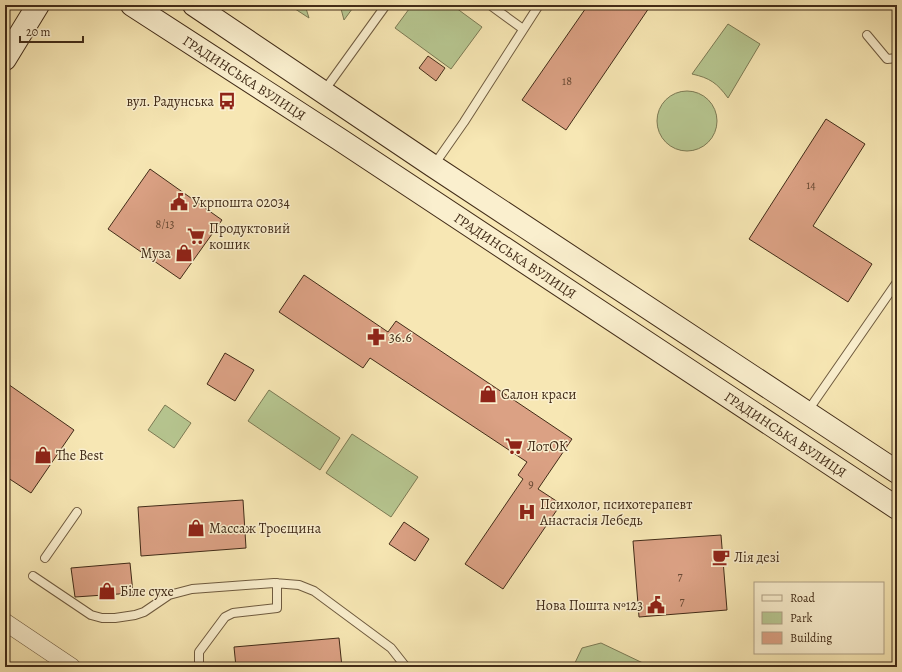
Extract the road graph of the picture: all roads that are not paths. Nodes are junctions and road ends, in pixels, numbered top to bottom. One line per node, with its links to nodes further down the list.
1 (38, 5): 10 (street)
2 (132, 5): 16 (street, ГРАДИНСЬКА ВУЛИЦЯ)
3 (194, 5): 11 (street, ГРАДИНСЬКА ВУЛИЦЯ)
4 (386, 5): 11 (lane)
5 (490, 5): 7 (lane)
6 (538, 5): 7 (lane)
7 (523, 29): 12 (lane)
8 (867, 35): 9 (lane)
9 (897, 58)
10 (5, 59)
11 (323, 92): 12 (street, ГРАДИНСЬКА ВУЛИЦЯ)
12 (433, 166): 14 (street, ГРАДИНСЬКА ВУЛИЦЯ)
13 (897, 282): 14 (lane)
14 (807, 412): 15 (street, ГРАДИНСЬКА ВУЛИЦЯ)
15 (897, 472)
16 (897, 508)
17 (77, 512): 18 (lane)
18 (45, 558)
19 (33, 576): 20 (lane)
20 (277, 583): 23 (lane); 24 (lane)
21 (5, 622): 22 (street)
22 (72, 667)
23 (199, 667)
24 (406, 667)

